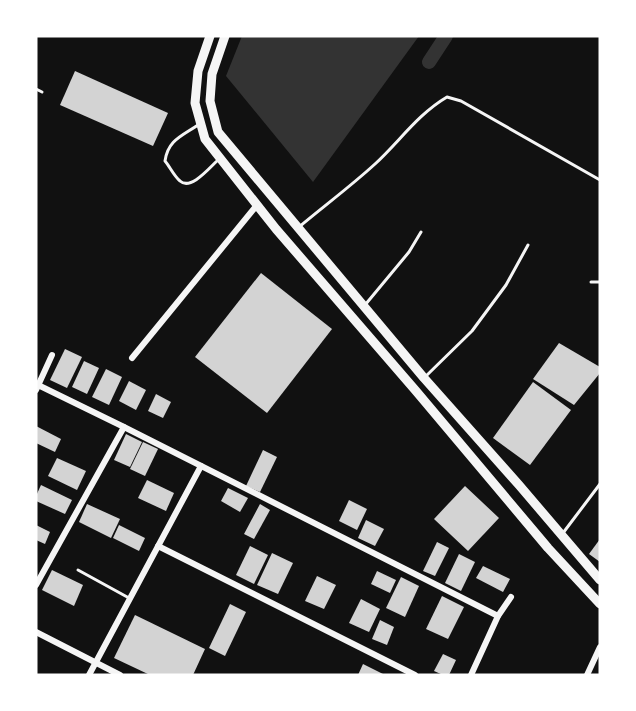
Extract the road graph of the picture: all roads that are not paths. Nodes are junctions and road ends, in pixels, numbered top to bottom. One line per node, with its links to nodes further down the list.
1 (210, 36): 5 (main road)
2 (225, 36): 9 (main road)
3 (36, 89): 4 (lane)
4 (42, 92)
5 (201, 123): 6 (main road); 6 (lane)
6 (220, 158): 8 (main road)
7 (600, 180): 9 (lane)
8 (258, 205): 16 (street); 29 (main road)
9 (298, 228): 14 (main road)
10 (421, 232): 14 (lane)
11 (528, 245): 17 (lane)
12 (591, 282): 13 (lane)
13 (600, 282)
14 (364, 307): 17 (main road)
15 (52, 355): 18 (street)
16 (132, 358)
17 (424, 378): 22 (main road)
18 (37, 386): 19 (street)
19 (124, 427): 20 (street); 26 (street)
20 (201, 466): 23 (street); 30 (street)
21 (600, 484): 22 (lane)
22 (562, 535): 25 (main road)
23 (158, 546): 28 (street); 36 (street)
24 (78, 570): 28 (lane)
25 (600, 580)
26 (36, 585)
27 (511, 597): 30 (street)
28 (129, 598): 33 (street)
29 (600, 604)
30 (498, 616): 37 (street)
31 (36, 632): 33 (street)
32 (600, 647): 38 (street)
33 (95, 663): 34 (street); 35 (street)
34 (89, 675)
35 (120, 675)
36 (415, 675)
37 (471, 675)
38 (587, 675)

